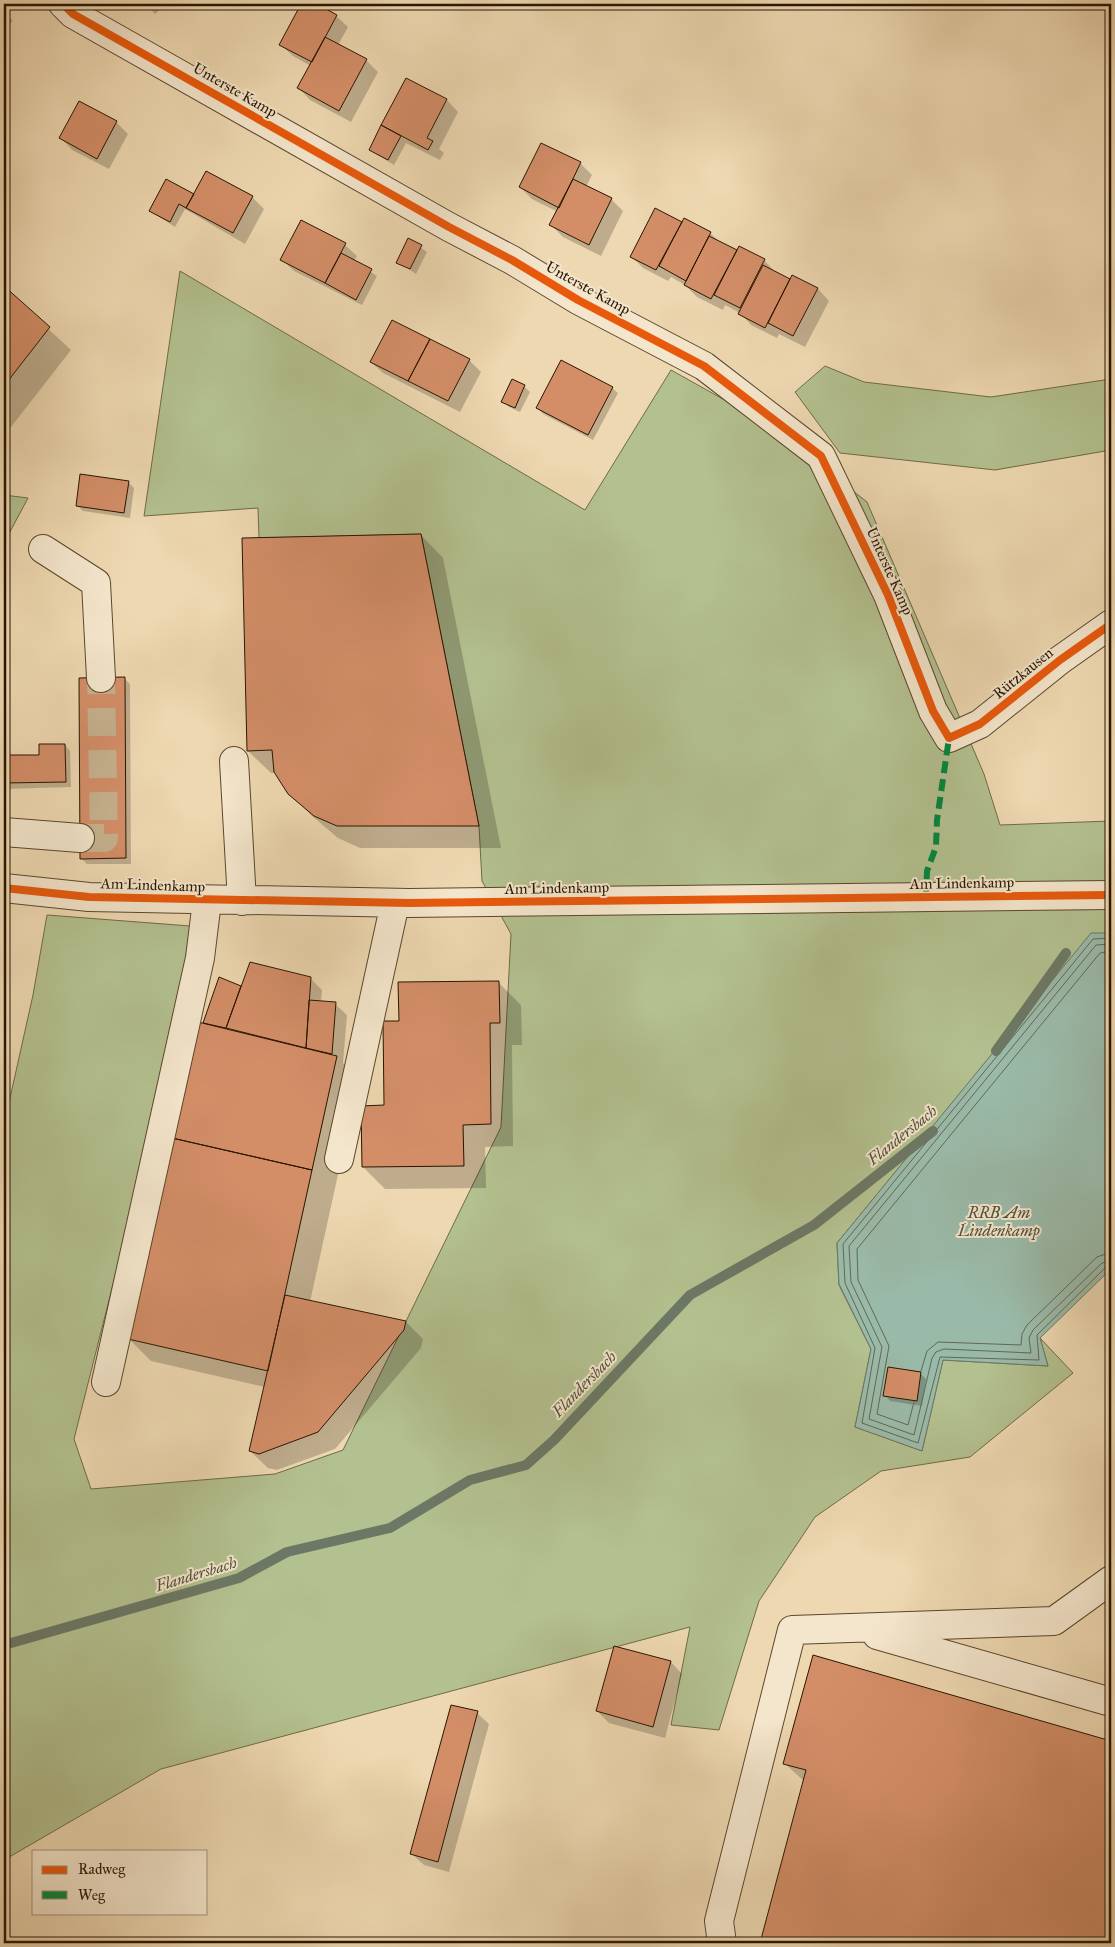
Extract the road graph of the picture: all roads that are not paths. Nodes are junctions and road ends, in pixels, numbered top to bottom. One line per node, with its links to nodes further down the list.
1 (63, 4): 5 (street, Unterste Kamp)
2 (43, 549): 4 (street)
3 (1111, 624): 5 (street, Rützkausen)
4 (101, 678)
5 (949, 738)
6 (234, 761): 12 (street)
7 (4, 832): 8 (street)
8 (80, 838)
9 (4, 888): 11 (street, Am Lindenkamp)
10 (1111, 895): 13 (street, Am Lindenkamp)
11 (207, 900): 12 (street, Am Lindenkamp); 15 (street)
12 (242, 902): 13 (street, Am Lindenkamp)
13 (395, 902): 14 (street)
14 (339, 1159)
15 (106, 1382)
16 (1111, 1580): 17 (street)
17 (853, 1628): 18 (street); 19 (street)
18 (1111, 1702)
19 (722, 1943)

